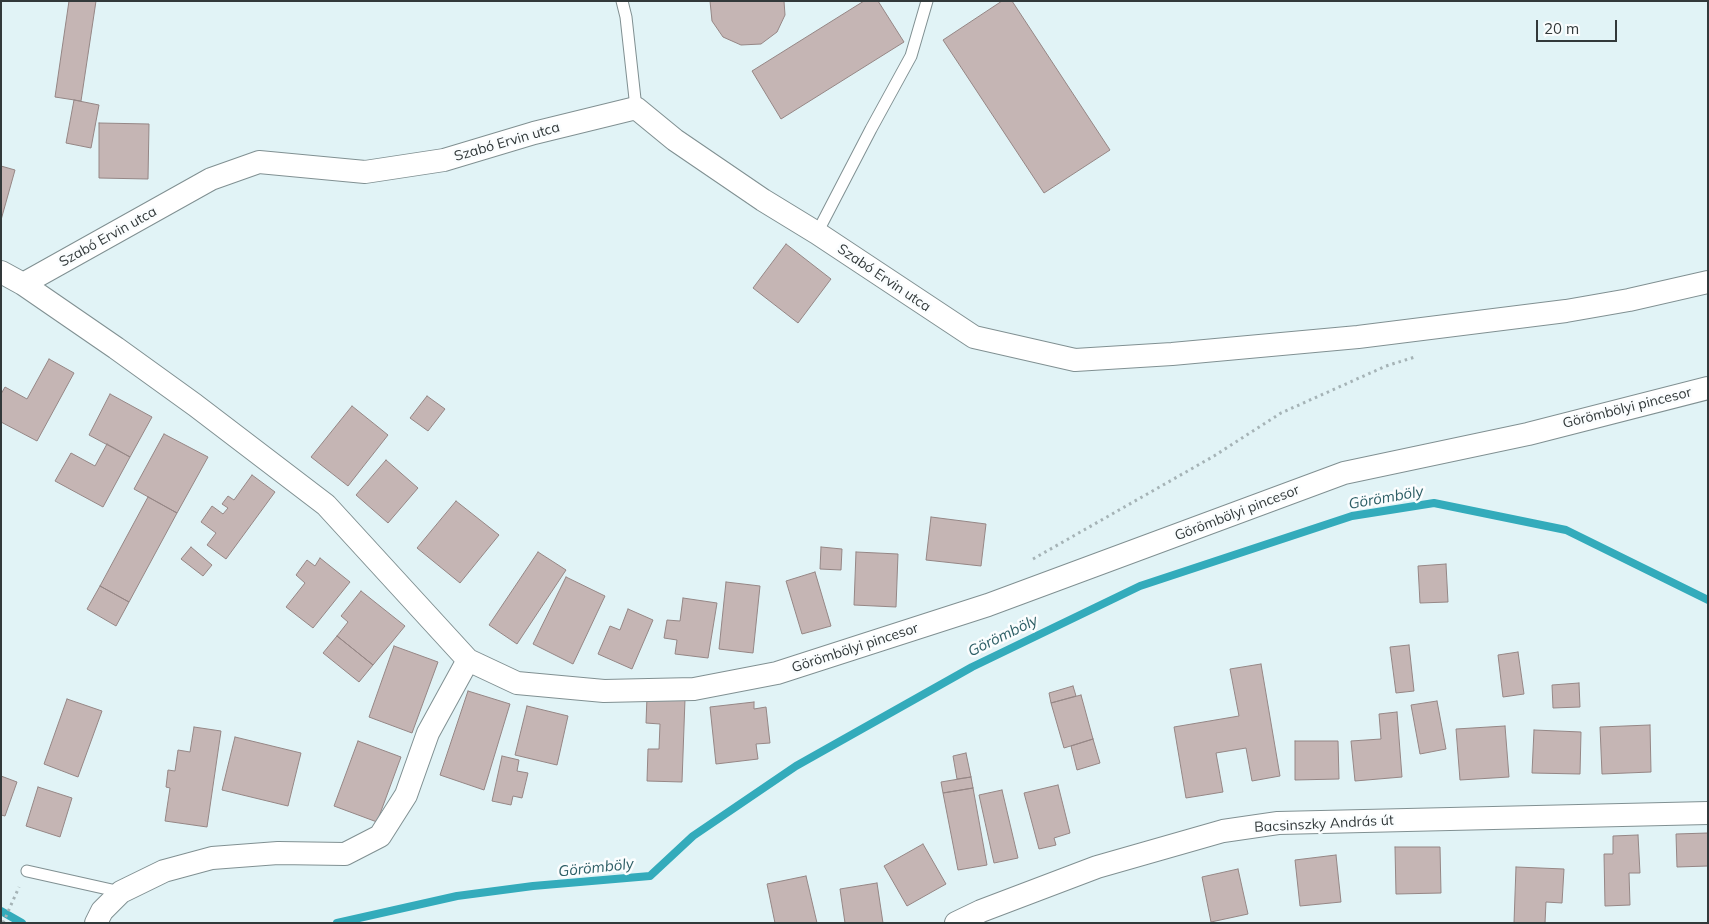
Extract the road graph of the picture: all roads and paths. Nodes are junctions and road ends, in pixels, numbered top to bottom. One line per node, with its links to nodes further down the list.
1 (622, 1): 3 (lane)
2 (927, 1): 4 (lane)
3 (636, 108): 4 (street, Szabó Ervin utca); 7 (street, Szabó Ervin utca)
4 (817, 233): 6 (street, Szabó Ervin utca)
5 (1, 272): 7 (street)
6 (1708, 282)
7 (23, 284): 11 (street)
8 (1424, 354): 10 (path)
9 (1708, 388): 11 (street, Görömbölyi pincesor)
10 (1029, 562)
11 (468, 660): 14 (street)
12 (1708, 813): 17 (street, Bacsinszky András út)
13 (27, 871): 14 (lane); 16 (path)
14 (121, 892): 15 (street)
15 (99, 917)
16 (3, 923)
17 (956, 923)

